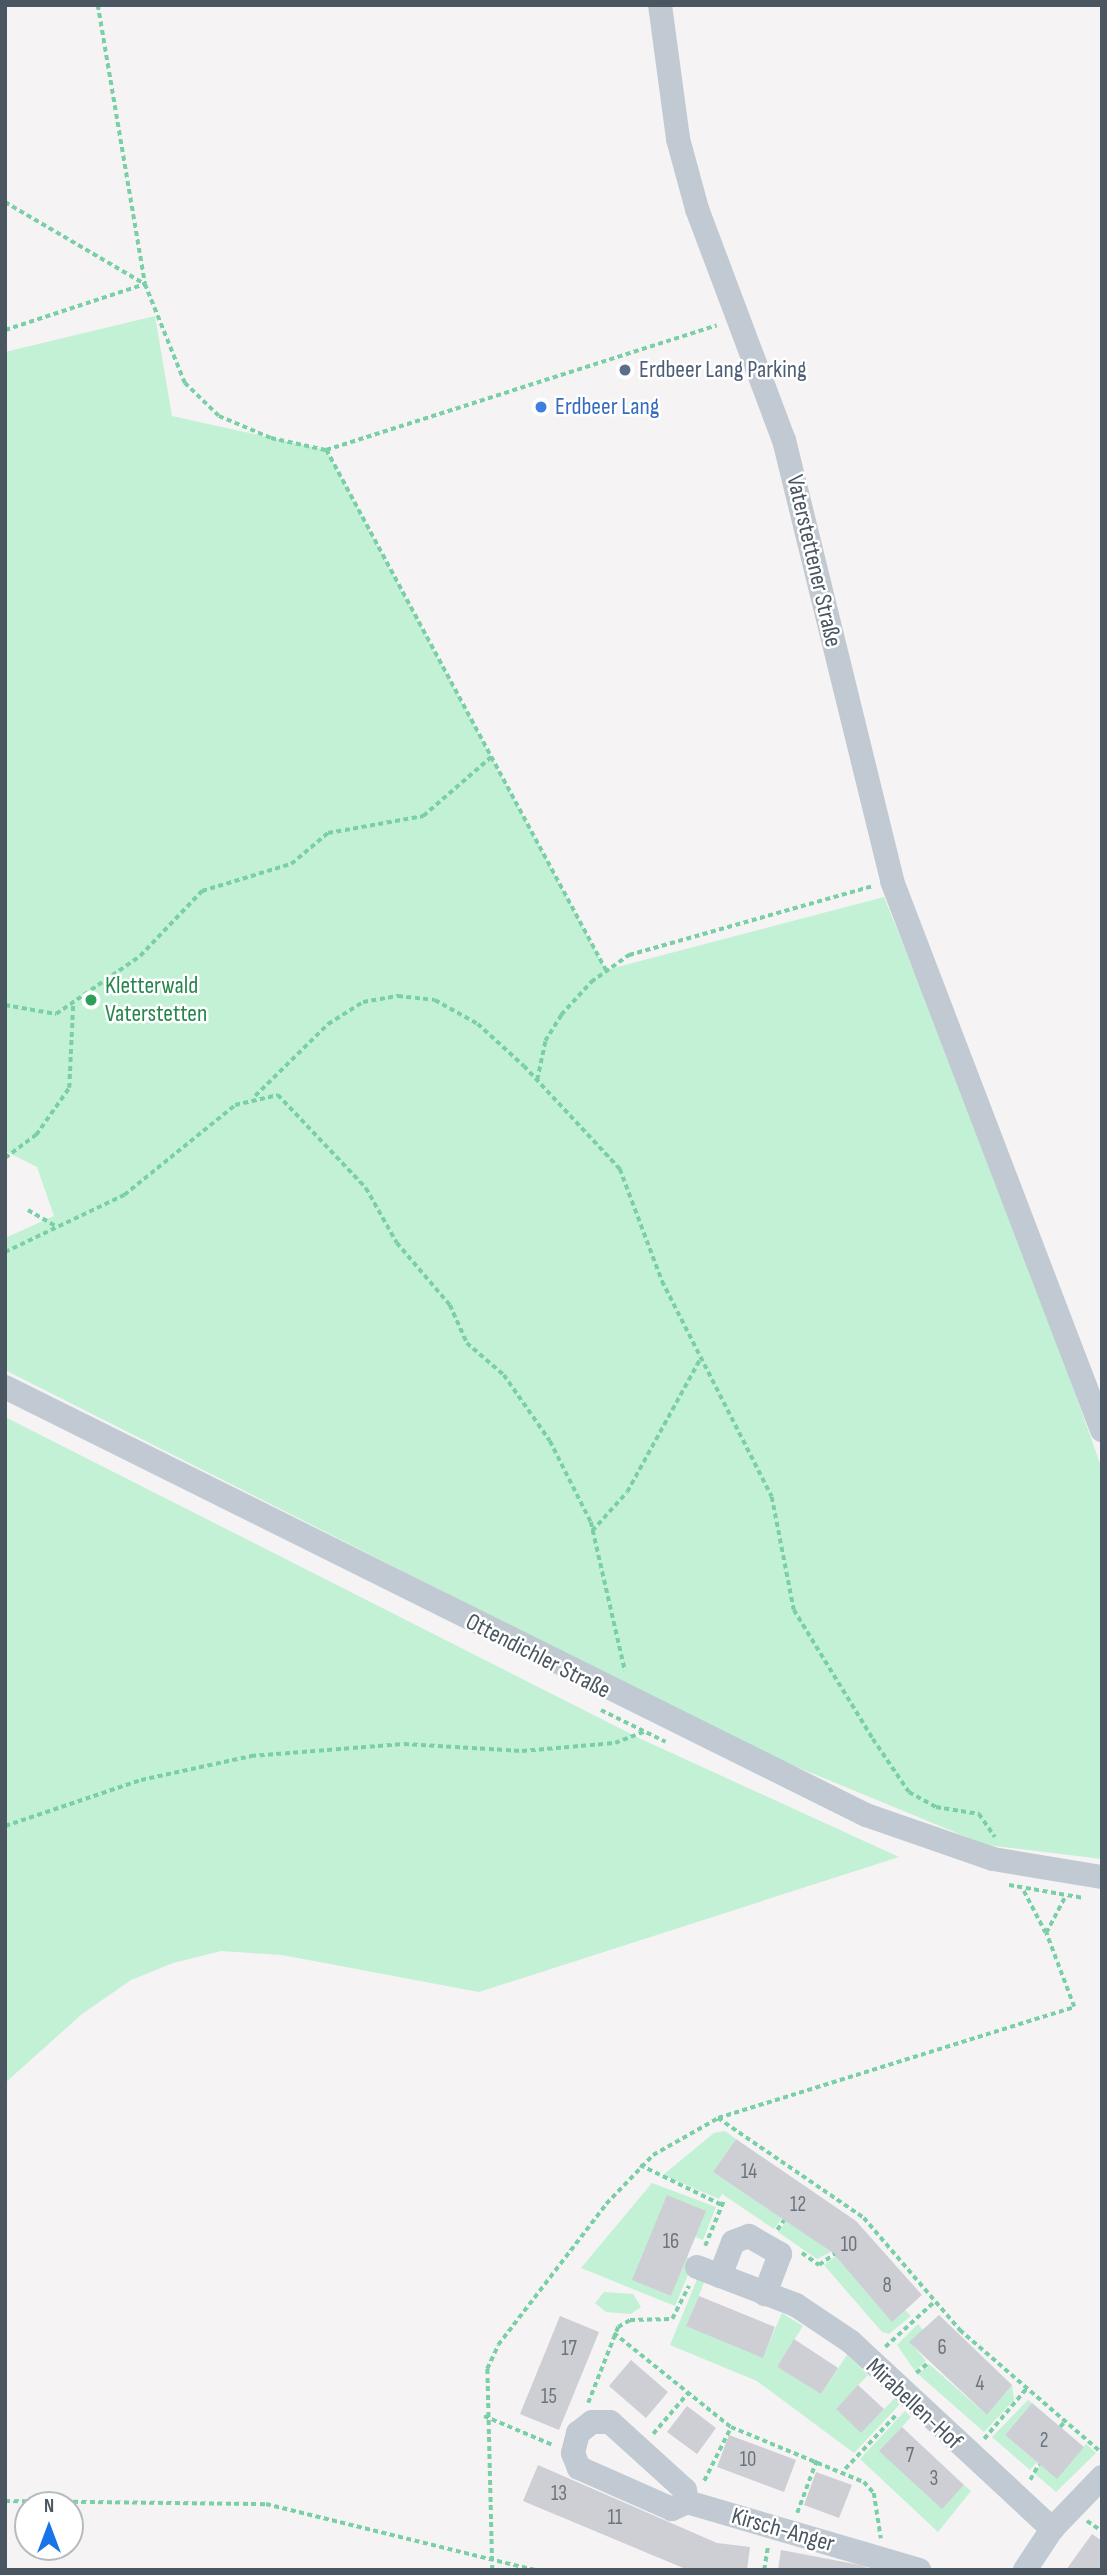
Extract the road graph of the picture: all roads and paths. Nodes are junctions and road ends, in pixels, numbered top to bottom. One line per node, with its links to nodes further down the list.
1 (98, 5): 4 (path)
2 (660, 5): 9 (street, Vaterstettener Straße)
3 (5, 202): 4 (path)
4 (145, 284): 6 (path); 7 (path)
5 (729, 324): 7 (path)
6 (5, 330)
7 (326, 450): 8 (path)
8 (491, 757): 10 (path); 11 (path)
9 (892, 881): 10 (path); 21 (street, Vaterstettener Straße)
10 (606, 971): 13 (path)
11 (73, 1003): 12 (path); 15 (path)
12 (5, 1005)
13 (537, 1080): 14 (path); 19 (path)
14 (255, 1096): 17 (path); 22 (path)
15 (5, 1158)
16 (28, 1210): 17 (path)
17 (57, 1227): 18 (path)
18 (5, 1252)
19 (700, 1359): 22 (path); 26 (path)
20 (5, 1387): 23 (street, Ottendichler Straße)
21 (1102, 1430)
22 (592, 1531): 23 (path)
23 (634, 1704): 24 (street, Ottendichler Straße)
24 (666, 1720): 25 (path); 27 (street, Ottendichler Straße)
25 (5, 1826)
26 (998, 1846)
27 (1098, 1874)
28 (1023, 1890): 30 (path)
29 (1065, 1897): 30 (path)
30 (1046, 1933): 31 (path)
31 (718, 2118): 32 (path); 34 (path)
32 (759, 2146): 33 (path); 35 (path)
33 (755, 2152)
34 (640, 2165): 44 (path); 54 (path)
35 (818, 2187): 36 (path); 37 (path)
36 (815, 2193)
37 (869, 2223): 38 (path); 43 (path)
38 (863, 2228)
39 (774, 2235): 40 (path)
40 (785, 2242)
41 (797, 2250): 42 (path)
42 (834, 2254)
43 (908, 2270): 45 (path); 47 (path)
44 (709, 2271): 46 (street, Mirabellen-Hof); 46 (street); 48 (path)
45 (903, 2274)
46 (765, 2294): 52 (street, Mirabellen-Hof)
47 (935, 2301): 49 (path); 50 (path)
48 (614, 2333): 51 (path); 53 (path)
49 (884, 2347)
50 (1027, 2388): 55 (path); 58 (path)
51 (688, 2393): 56 (path); 59 (path)
52 (913, 2397): 63 (path); 67 (street, Mirabellen-Hof)
53 (587, 2398)
54 (484, 2416): 60 (path); 70 (path)
55 (1065, 2421): 57 (path); 61 (path)
56 (731, 2427): 62 (path); 66 (path)
57 (1060, 2427)
58 (990, 2432)
59 (639, 2448): 60 (street); 66 (street)
60 (573, 2453): 66 (street, Kirsch-Anger)
61 (1102, 2453)
62 (817, 2459): 63 (path); 68 (path)
63 (845, 2469): 69 (path)
64 (1102, 2477): 67 (street)
65 (5, 2501): 70 (path)
66 (691, 2503): 68 (street, Kirsch-Anger)
67 (1052, 2529): 74 (street)
68 (790, 2533): 69 (street, Kirsch-Anger)
69 (883, 2555): 73 (street, Kirsch-Anger)
70 (492, 2560): 71 (path); 72 (path)
71 (492, 2570)
72 (535, 2570)
73 (919, 2570)
74 (1025, 2570)

